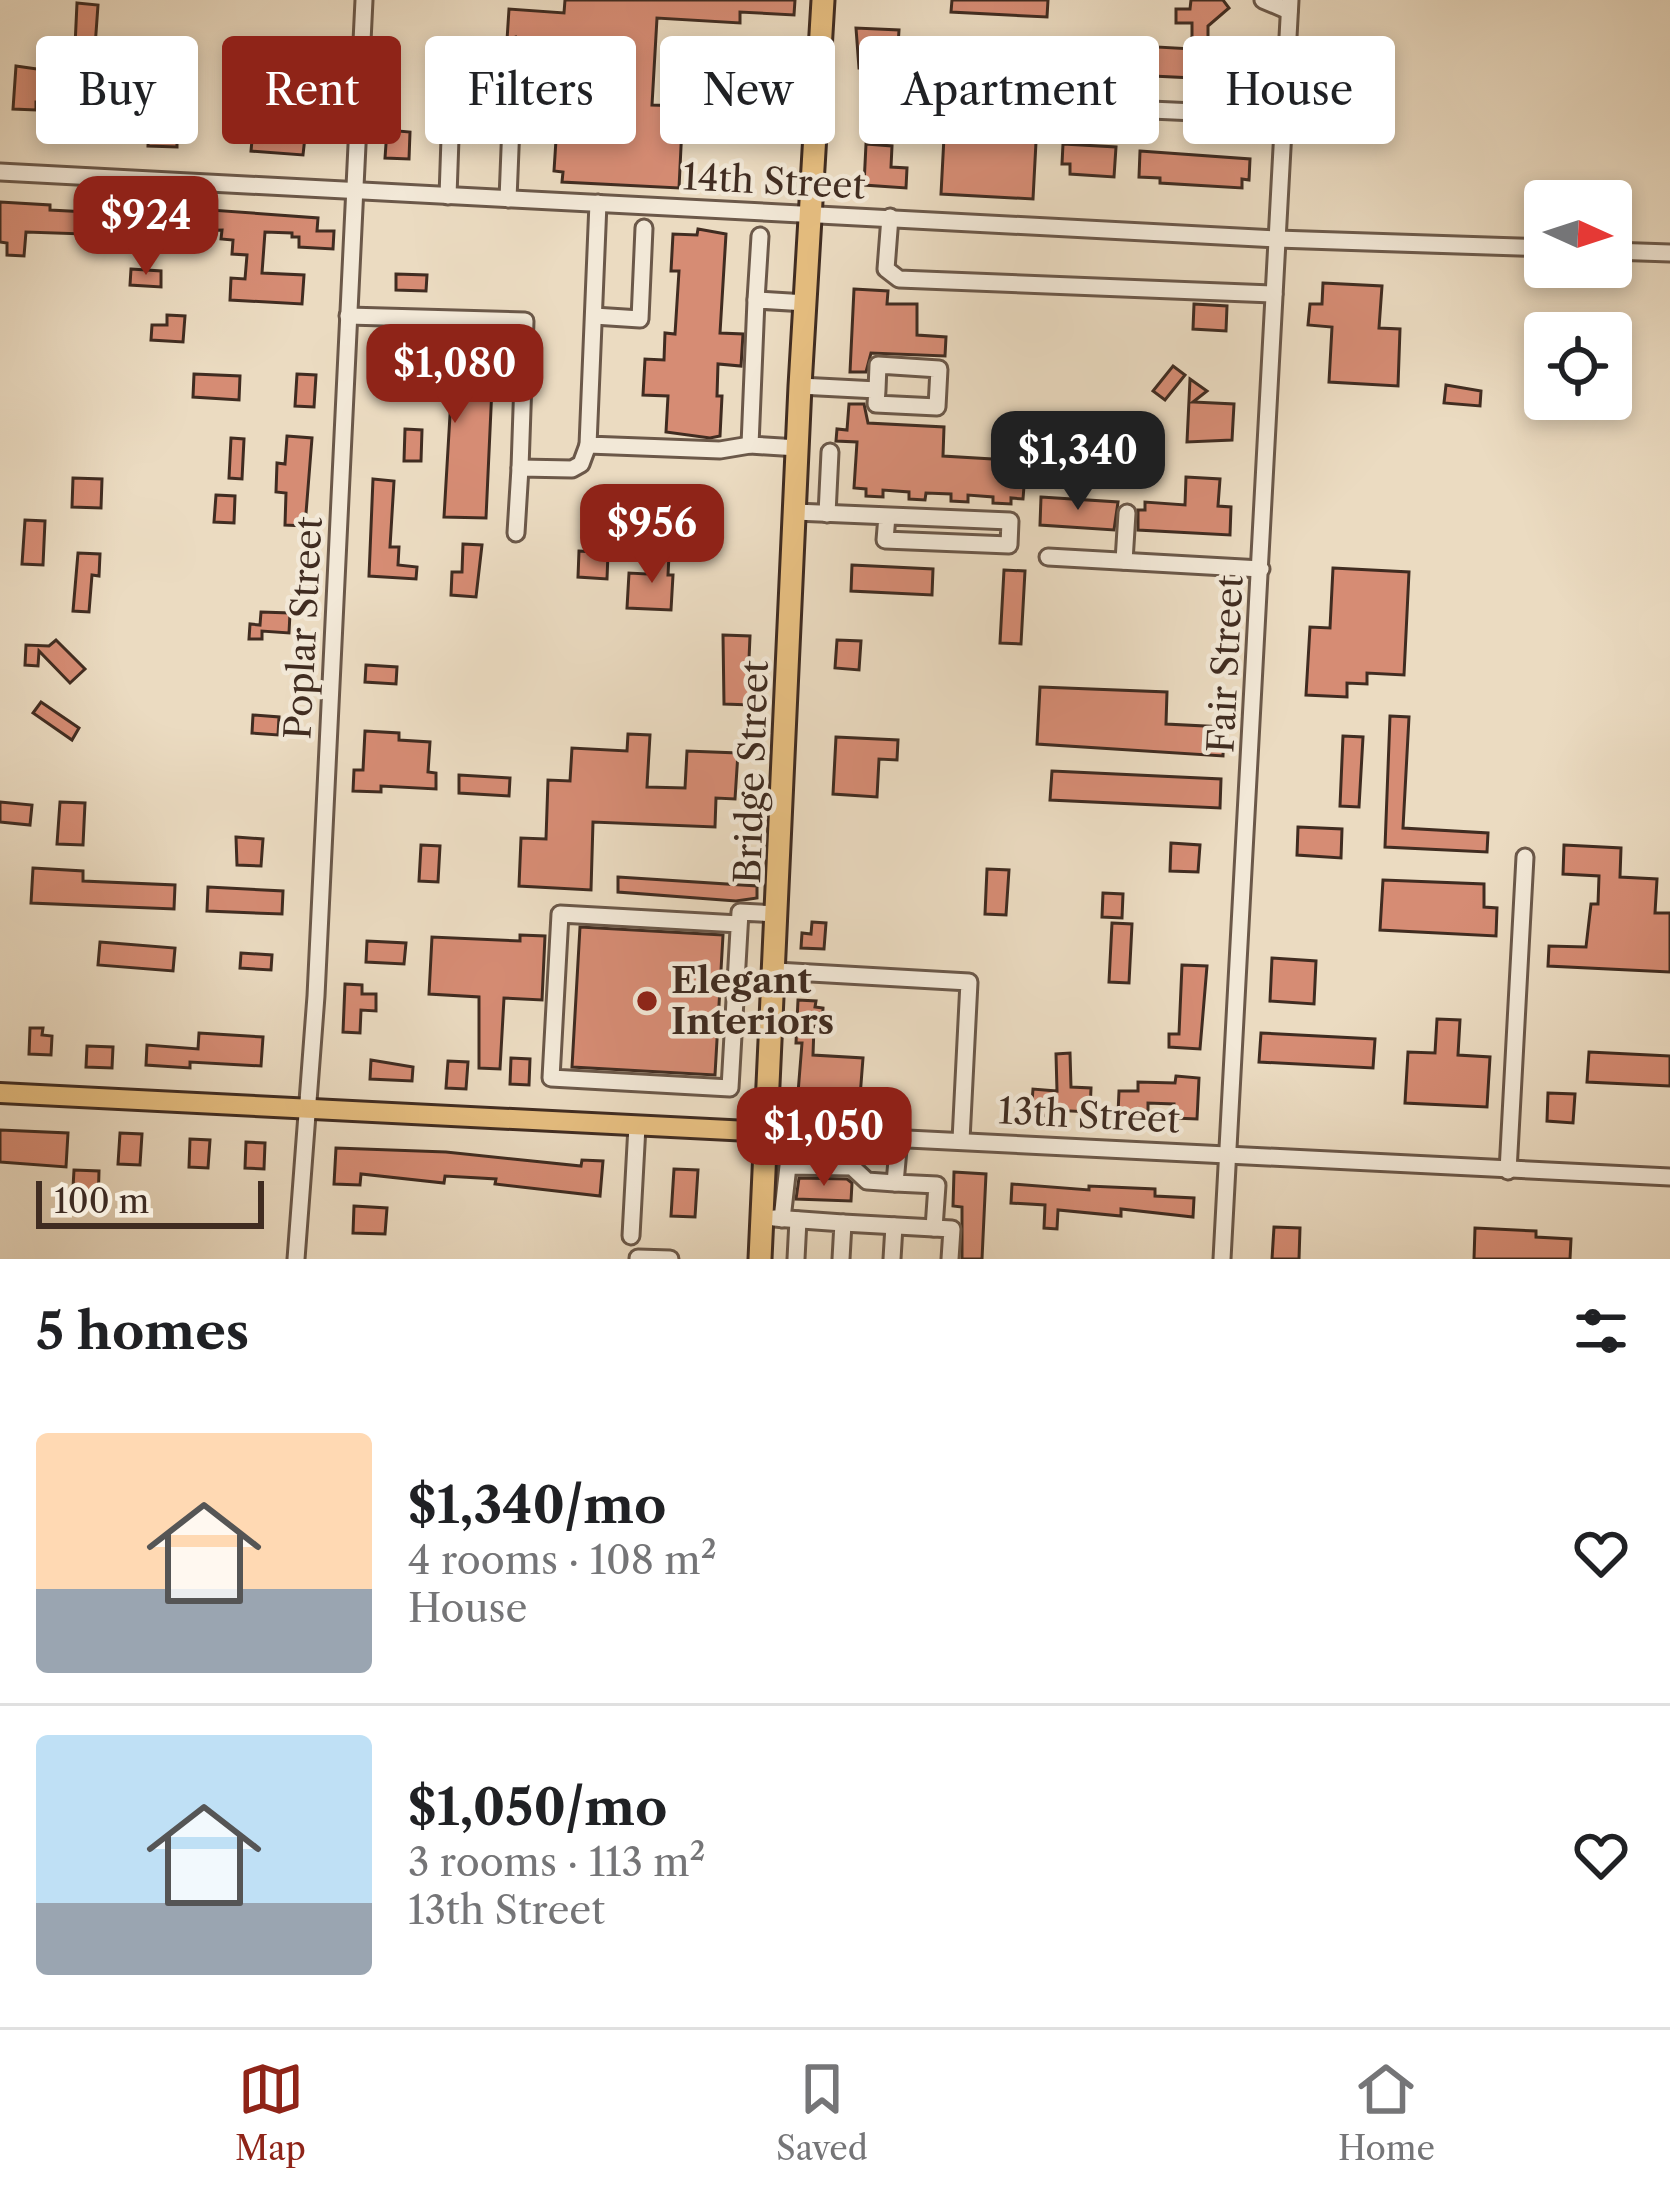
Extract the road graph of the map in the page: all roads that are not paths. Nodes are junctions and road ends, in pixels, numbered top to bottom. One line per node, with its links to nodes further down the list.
1 (364, 0): 10 (street, Poplar Street)
2 (823, 0): 14 (highway, Bridge Street)
3 (1263, 0): 4 (street)
4 (1290, 6): 5 (street, Fair Street)
5 (1288, 36)
6 (450, 144): 11 (street)
7 (510, 144): 12 (street)
8 (1282, 144): 18 (street, Fair Street)
9 (0, 172): 10 (street, 14th Street)
10 (354, 190): 11 (street, 14th Street); 25 (street, Poplar Street)
11 (448, 196): 12 (street, 14th Street)
12 (508, 199): 13 (street, 14th Street)
13 (598, 203): 14 (street, 14th Street); 26 (street)
14 (813, 213): 15 (street, 14th Street); 24 (highway, Bridge Street)
15 (890, 217): 18 (street, 14th Street); 22 (street)
16 (644, 228): 26 (street)
17 (760, 236): 23 (street)
18 (1277, 238): 19 (street, 14th Street); 22 (street, Fair Street)
19 (1524, 247)
20 (1632, 252): 21 (street)
21 (1670, 253)
22 (1274, 294): 41 (street, Fair Street)
23 (756, 300): 24 (street); 30 (street)
24 (806, 303): 27 (highway, Bridge Street)
25 (348, 316): 33 (street); 47 (street, Poplar Street)
26 (594, 316): 29 (street)
27 (800, 386): 28 (street); 31 (highway, Bridge Street)
28 (877, 390): 28 (street)
29 (588, 445): 30 (street); 33 (street)
30 (750, 445): 31 (street)
31 (798, 448): 34 (highway, Bridge Street)
32 (830, 452): 36 (street)
33 (520, 468): 38 (street)
34 (795, 512): 36 (street); 43 (highway, Bridge Street)
35 (1127, 513): 40 (street)
36 (827, 514): 37 (street)
37 (887, 516): 37 (street)
38 (516, 533)
39 (1048, 557): 40 (street)
40 (1124, 561): 41 (street)
41 (1261, 569): 52 (street, Fair Street)
42 (1525, 857): 53 (street)
43 (778, 914): 44 (street); 45 (highway, Bridge Street)
44 (739, 924): 44 (street)
45 (776, 971): 49 (highway, Bridge Street); 51 (street)
46 (0, 1093): 47 (main road, 13th Street)
47 (309, 1108): 48 (main road, 13th Street); 62 (street, Poplar Street)
48 (637, 1126): 49 (main road, 13th Street); 60 (street)
49 (767, 1132): 50 (street, 13th Street); 56 (highway, Bridge Street)
50 (899, 1138): 51 (street, 13th Street); 55 (street)
51 (962, 1140): 52 (street, 13th Street)
52 (1228, 1156): 53 (street, 13th Street); 69 (street, Fair Street)
53 (1508, 1172): 54 (street, 13th Street)
54 (1670, 1177)
55 (895, 1183): 56 (street); 59 (street)
56 (781, 1219): 57 (street); 64 (highway, Bridge Street); 65 (street)
57 (843, 1223): 58 (street); 66 (street)
58 (894, 1226): 59 (street); 67 (street)
59 (934, 1228): 68 (street)
60 (631, 1236)
61 (638, 1258): 63 (street)
62 (296, 1259)
63 (670, 1259)
64 (760, 1259)
65 (796, 1259)
66 (841, 1259)
67 (892, 1259)
68 (950, 1259)
69 (1222, 1259)

